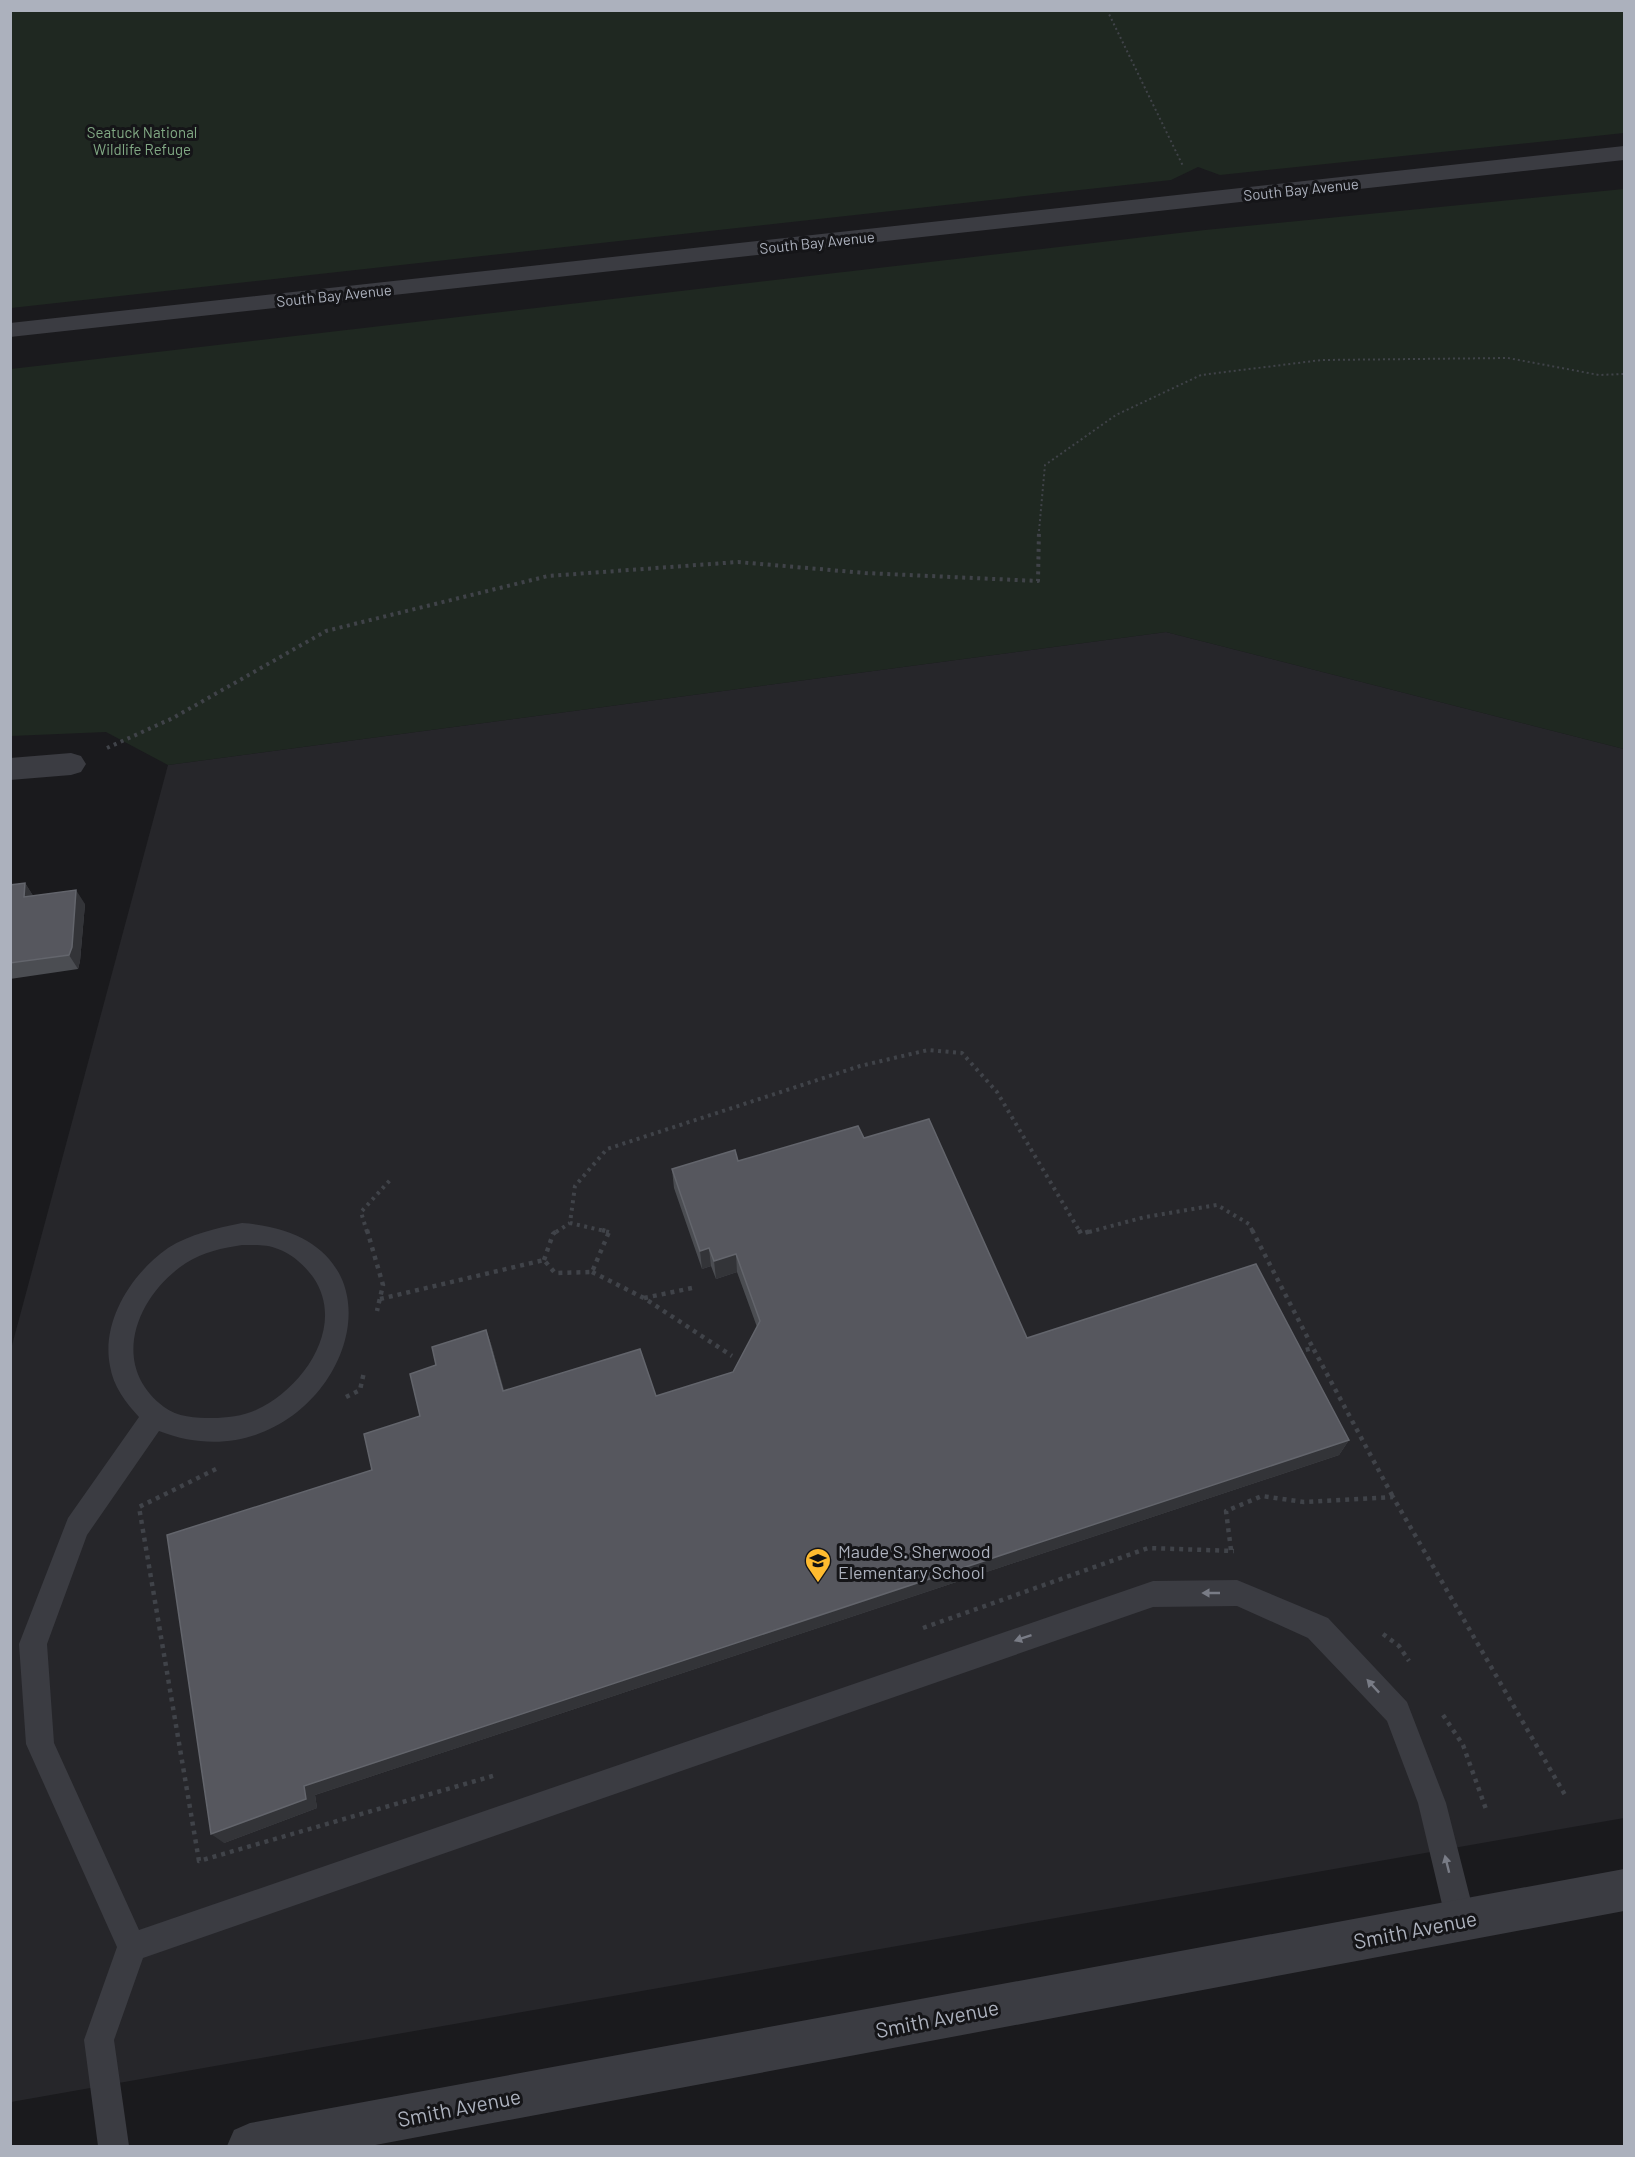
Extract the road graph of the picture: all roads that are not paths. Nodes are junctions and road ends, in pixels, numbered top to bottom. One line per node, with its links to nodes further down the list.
1 (1624, 153): 2 (street, South Bay Avenue)
2 (10, 330)
3 (71, 764): 4 (street)
4 (10, 769)
5 (155, 1416): 5 (lane); 8 (lane)
6 (1624, 1890): 7 (street, Smith Avenue)
7 (1461, 1921): 8 (lane, one-way to 8); 10 (street, Smith Avenue)
8 (132, 1947): 9 (lane)
9 (113, 2146)
10 (250, 2146)

